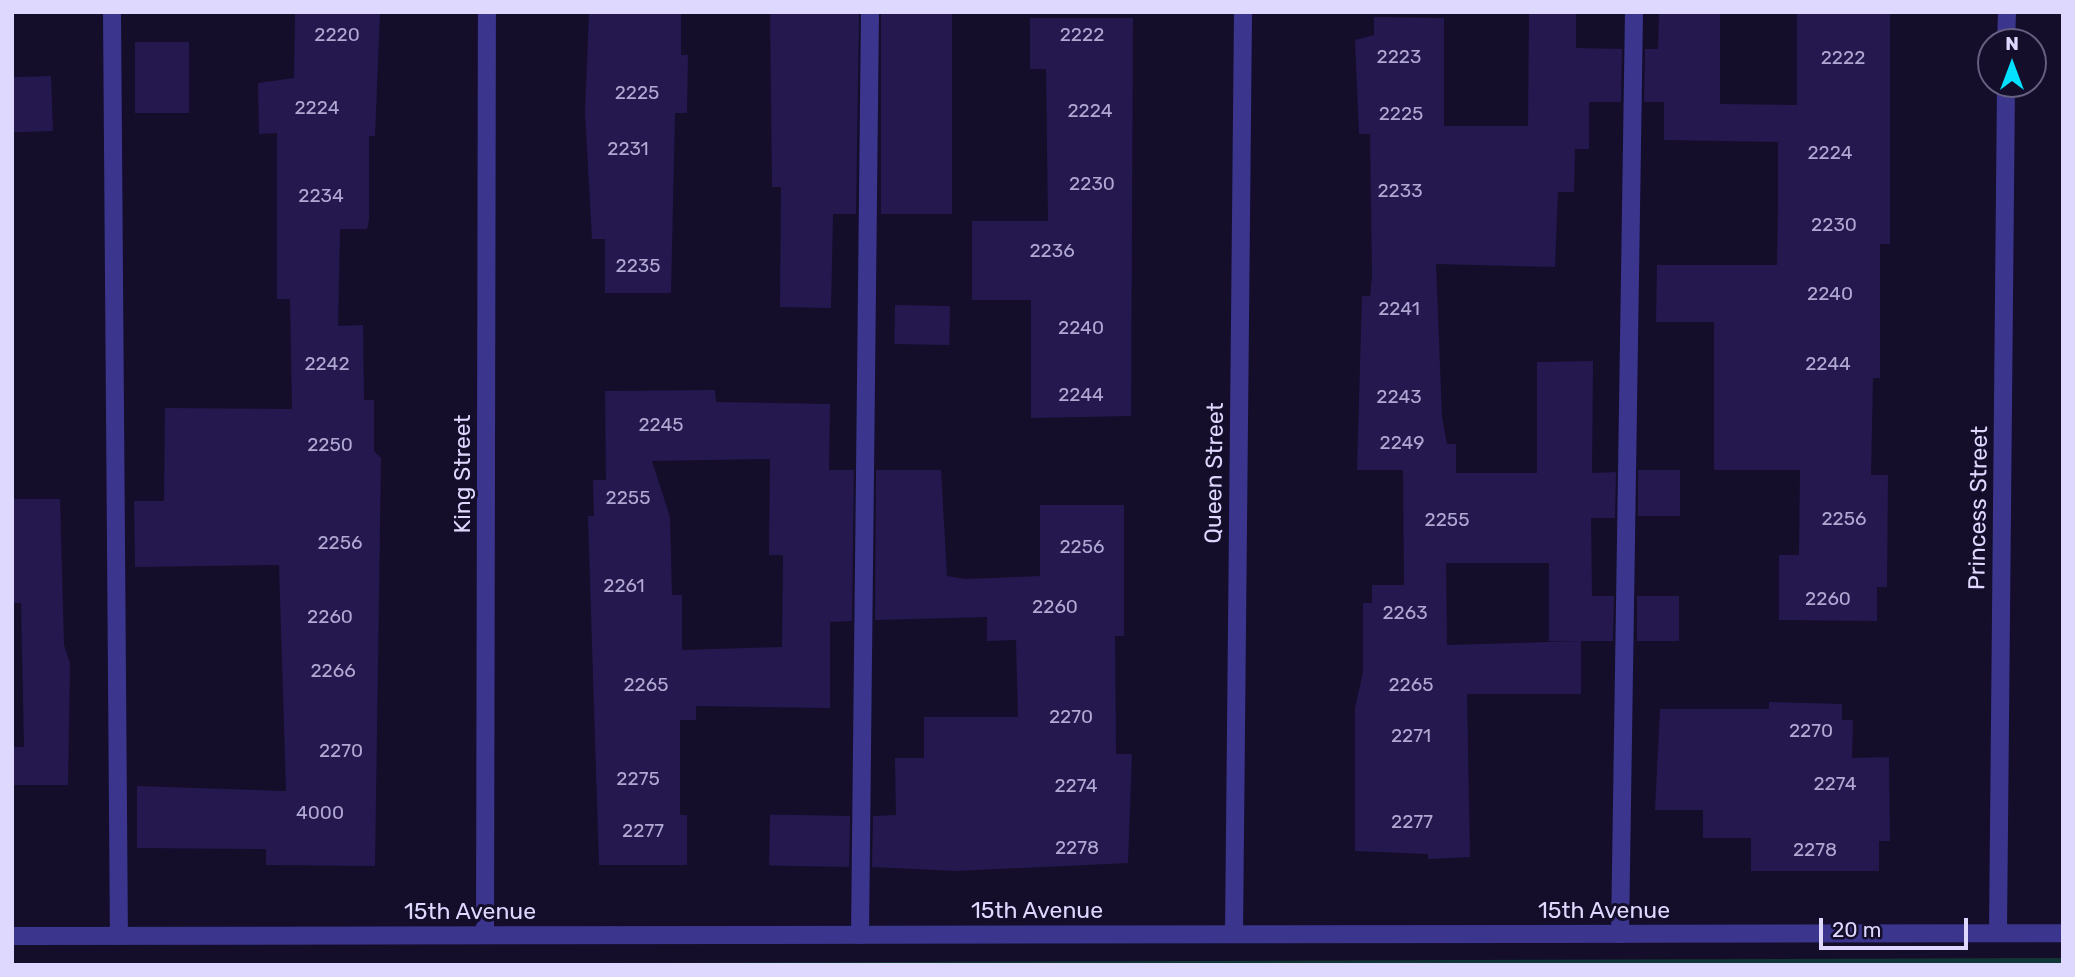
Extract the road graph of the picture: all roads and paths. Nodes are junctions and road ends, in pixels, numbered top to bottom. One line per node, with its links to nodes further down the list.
1 (112, 12): 14 (street)
2 (487, 12): 11 (street, King Street)
3 (870, 12): 12 (street)
4 (1243, 12): 9 (street, Queen Street)
5 (1634, 12): 10 (street)
6 (2006, 98): 7 (street, Princess Street)
7 (1998, 933): 8 (street, 15th Avenue); 10 (street, 15th Avenue)
8 (2063, 933)
9 (1234, 934): 10 (street, 15th Avenue); 12 (street, 15th Avenue)
10 (1620, 934)
11 (485, 935): 12 (street, 15th Avenue); 14 (street, 15th Avenue)
12 (860, 935)
13 (12, 936): 14 (street, 15th Avenue)
14 (119, 936)

